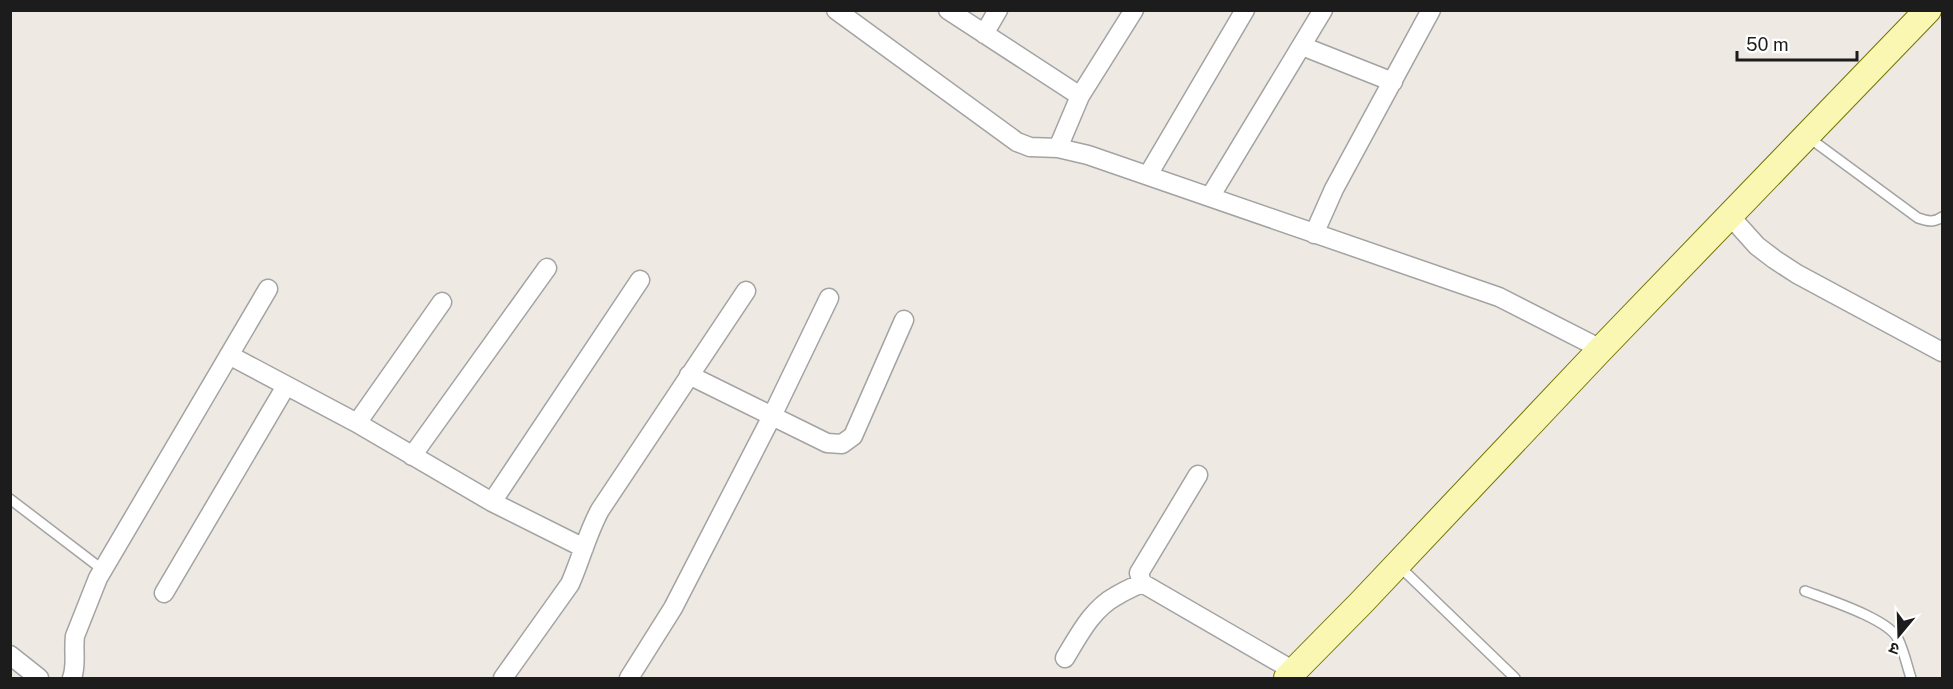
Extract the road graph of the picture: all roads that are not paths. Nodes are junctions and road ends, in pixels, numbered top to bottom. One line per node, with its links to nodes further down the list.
1 (836, 10): 14 (street)
2 (948, 10): 9 (street)
3 (998, 10): 9 (street)
4 (1134, 10): 12 (street)
5 (1245, 10): 15 (street)
6 (1323, 10): 10 (street)
7 (1431, 10): 11 (street)
8 (1928, 10): 13 (street)
9 (984, 34): 12 (street)
10 (1302, 46): 11 (street); 16 (street)
11 (1393, 82): 19 (street)
12 (1080, 96): 14 (street)
13 (1807, 136): 17 (street); 18 (lane)
14 (1058, 148): 15 (street)
15 (1148, 176): 16 (street)
16 (1210, 197): 19 (street)
17 (1730, 216): 27 (street); 28 (street)
18 (1942, 217)
19 (1314, 234): 27 (street)
20 (547, 268): 34 (street)
21 (640, 280): 37 (street)
22 (268, 289): 29 (street)
23 (746, 291): 30 (street)
24 (829, 298): 32 (street)
25 (442, 302): 33 (street)
26 (904, 320): 32 (street)
27 (1601, 349): 39 (street)
28 (1942, 352)
29 (229, 355): 31 (street); 40 (street)
30 (689, 375): 32 (street); 38 (street)
31 (286, 386): 33 (street); 43 (street)
32 (772, 416): 50 (street)
33 (357, 423): 34 (street)
34 (412, 456): 37 (street)
35 (1198, 475): 41 (street)
36 (10, 499): 40 (lane)
37 (492, 502): 38 (street)
38 (584, 548): 49 (street)
39 (1397, 565): 46 (street); 51 (lane)
40 (103, 570): 48 (street)
41 (1142, 583): 45 (street); 46 (street)
42 (1805, 591): 52 (lane)
43 (164, 593)
44 (10, 655): 47 (street)
45 (1065, 658)
46 (1291, 675)
47 (39, 678)
48 (72, 678)
49 (503, 678)
50 (629, 678)
51 (1515, 678)
52 (1911, 678)

